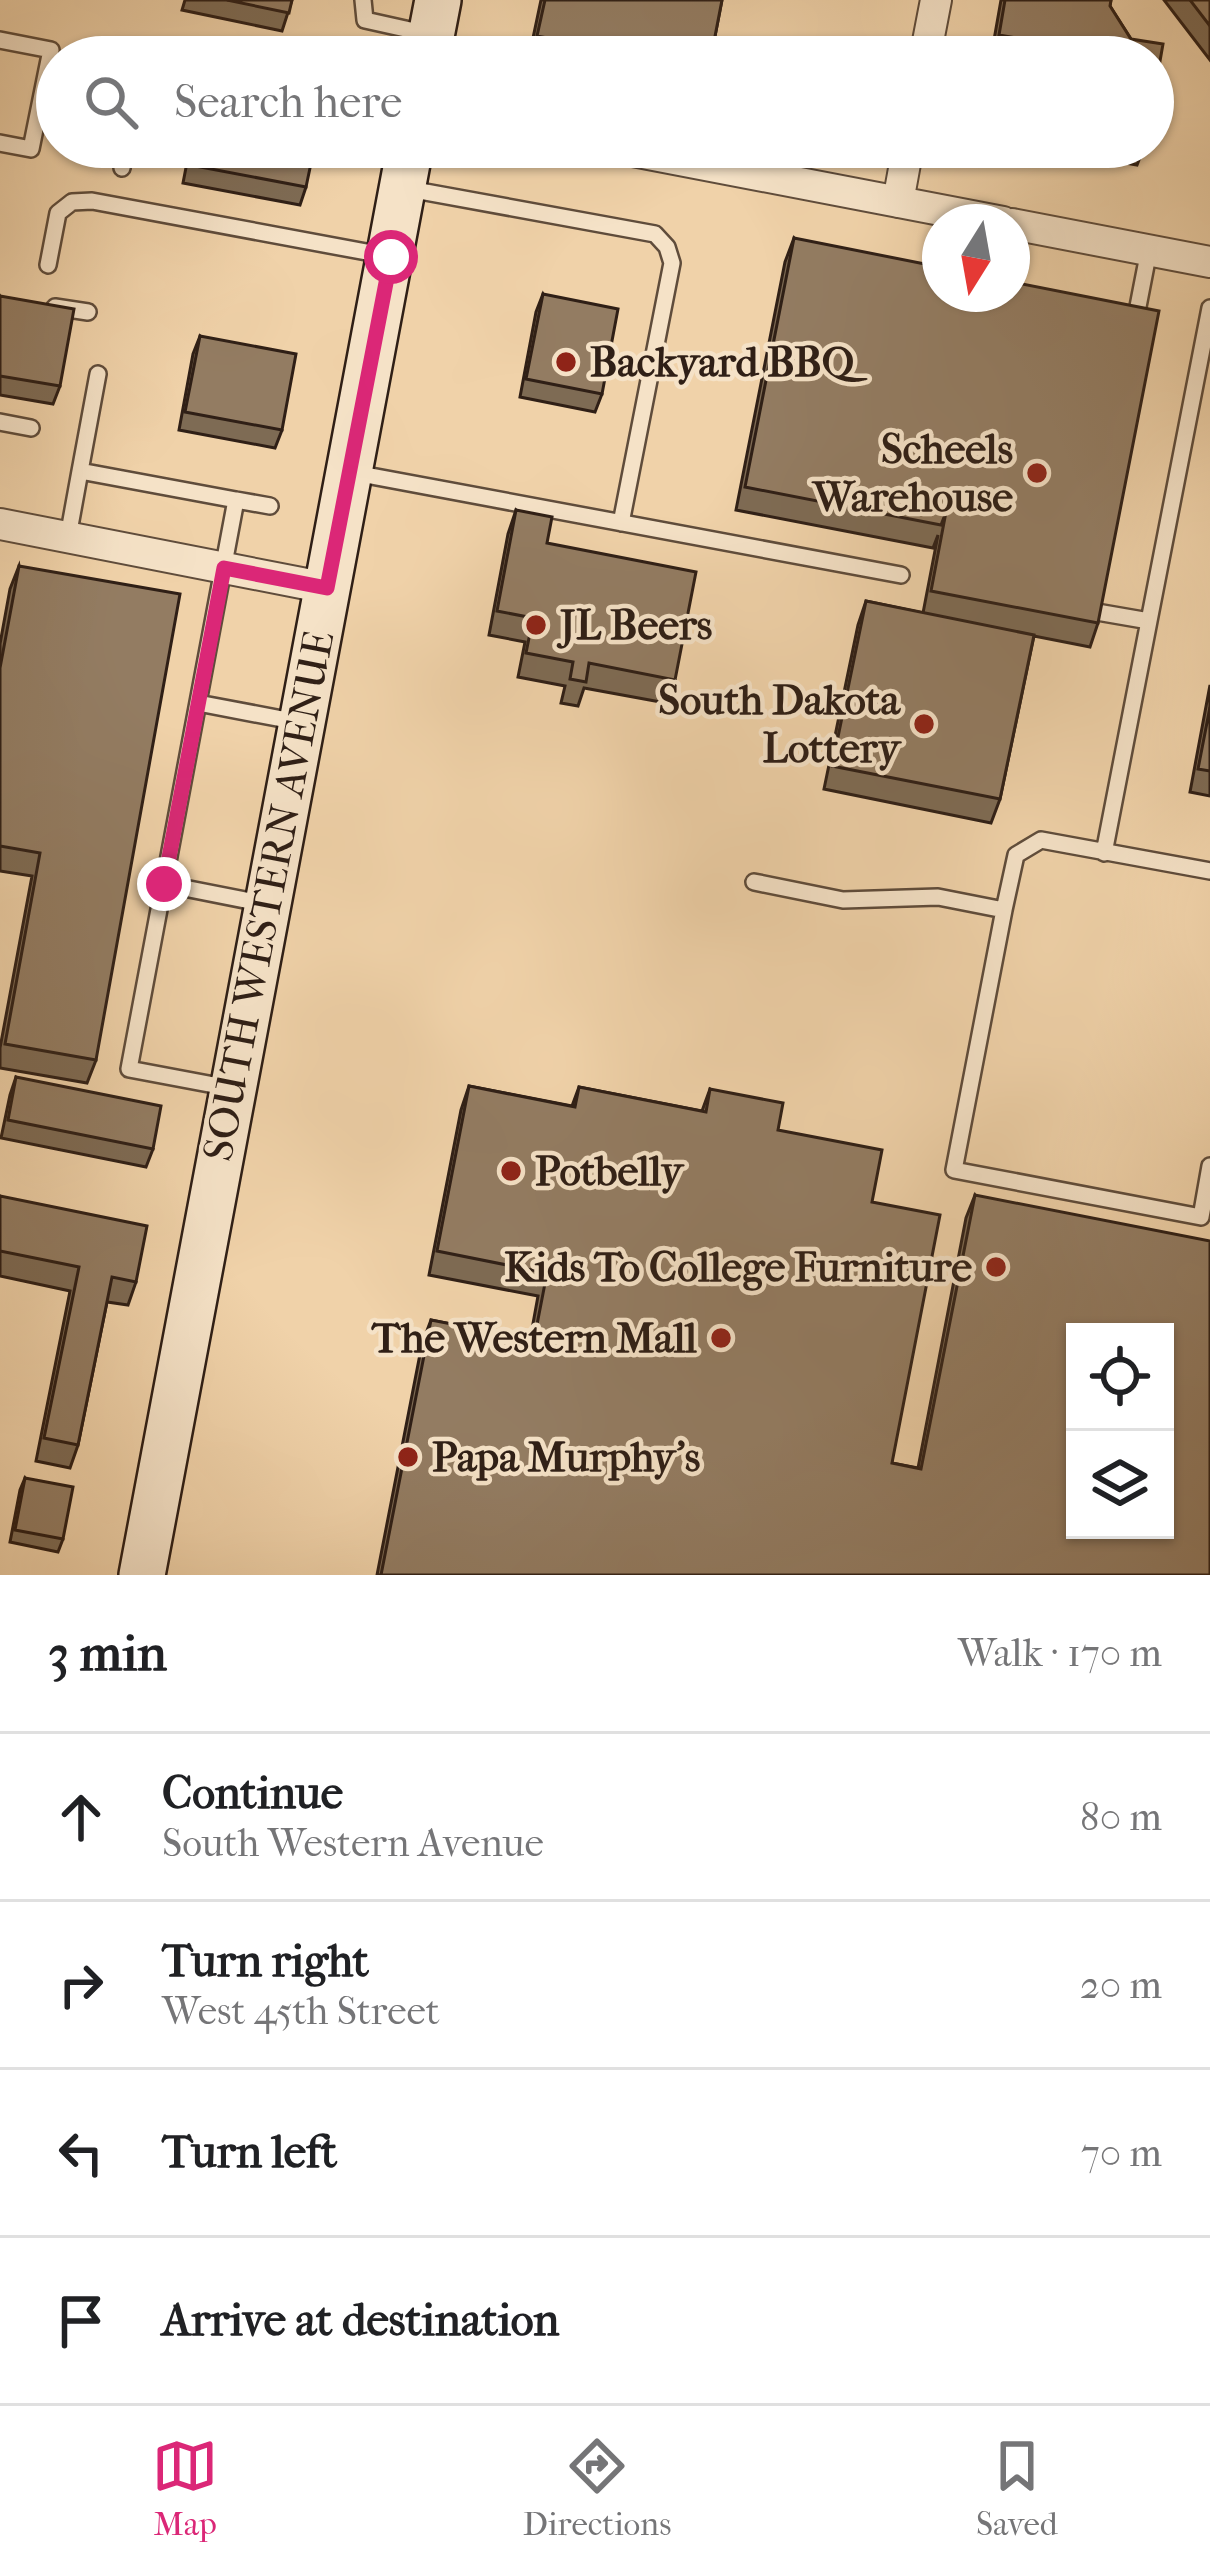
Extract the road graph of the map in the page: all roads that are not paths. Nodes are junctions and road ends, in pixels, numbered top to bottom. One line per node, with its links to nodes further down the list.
1 (363, 0): 3 (lane)
2 (936, 0): 4 (street)
3 (432, 31)
4 (929, 36)
5 (0, 40): 6 (lane)
6 (36, 47)
7 (36, 128): 8 (lane)
8 (0, 143)
9 (404, 168): 17 (main road, SOUTH WESTERN AVENUE)
10 (435, 168): 32 (lane)
11 (722, 168): 13 (street)
12 (904, 168): 13 (street)
13 (898, 202): 14 (street)
14 (922, 207)
15 (1030, 227): 16 (street)
16 (1149, 250): 18 (street); 23 (lane)
17 (391, 257): 19 (lane); 29 (main road, SOUTH WESTERN AVENUE)
18 (1210, 262)
19 (48, 265)
20 (44, 305): 22 (lane)
21 (1210, 308): 24 (lane)
22 (88, 313)
23 (1133, 331)
24 (1204, 363): 39 (lane)
25 (98, 374): 28 (lane)
26 (0, 422): 27 (lane)
27 (31, 428)
28 (80, 471): 30 (lane); 34 (lane)
29 (351, 472): 32 (lane); 37 (main road, SOUTH WESTERN AVENUE)
30 (236, 500): 31 (lane); 35 (lane)
31 (270, 506)
32 (621, 523): 36 (lane)
33 (0, 524): 34 (street)
34 (68, 537): 35 (street)
35 (224, 568): 37 (street); 40 (lane)
36 (901, 575)
37 (327, 588): 41 (main road, SOUTH WESTERN AVENUE)
38 (1097, 612): 39 (lane)
39 (1149, 621): 42 (lane)
40 (198, 703): 41 (lane); 45 (lane)
41 (302, 723): 46 (main road, SOUTH WESTERN AVENUE)
42 (1104, 853): 43 (lane); 47 (lane)
43 (1210, 871)
44 (754, 882): 47 (lane)
45 (164, 884): 46 (lane); 48 (lane)
46 (268, 904): 48 (main road, SOUTH WESTERN AVENUE)
47 (1004, 910): 49 (lane)
48 (233, 1089): 50 (main road, SOUTH WESTERN AVENUE)
49 (1210, 1166)
50 (142, 1575)

